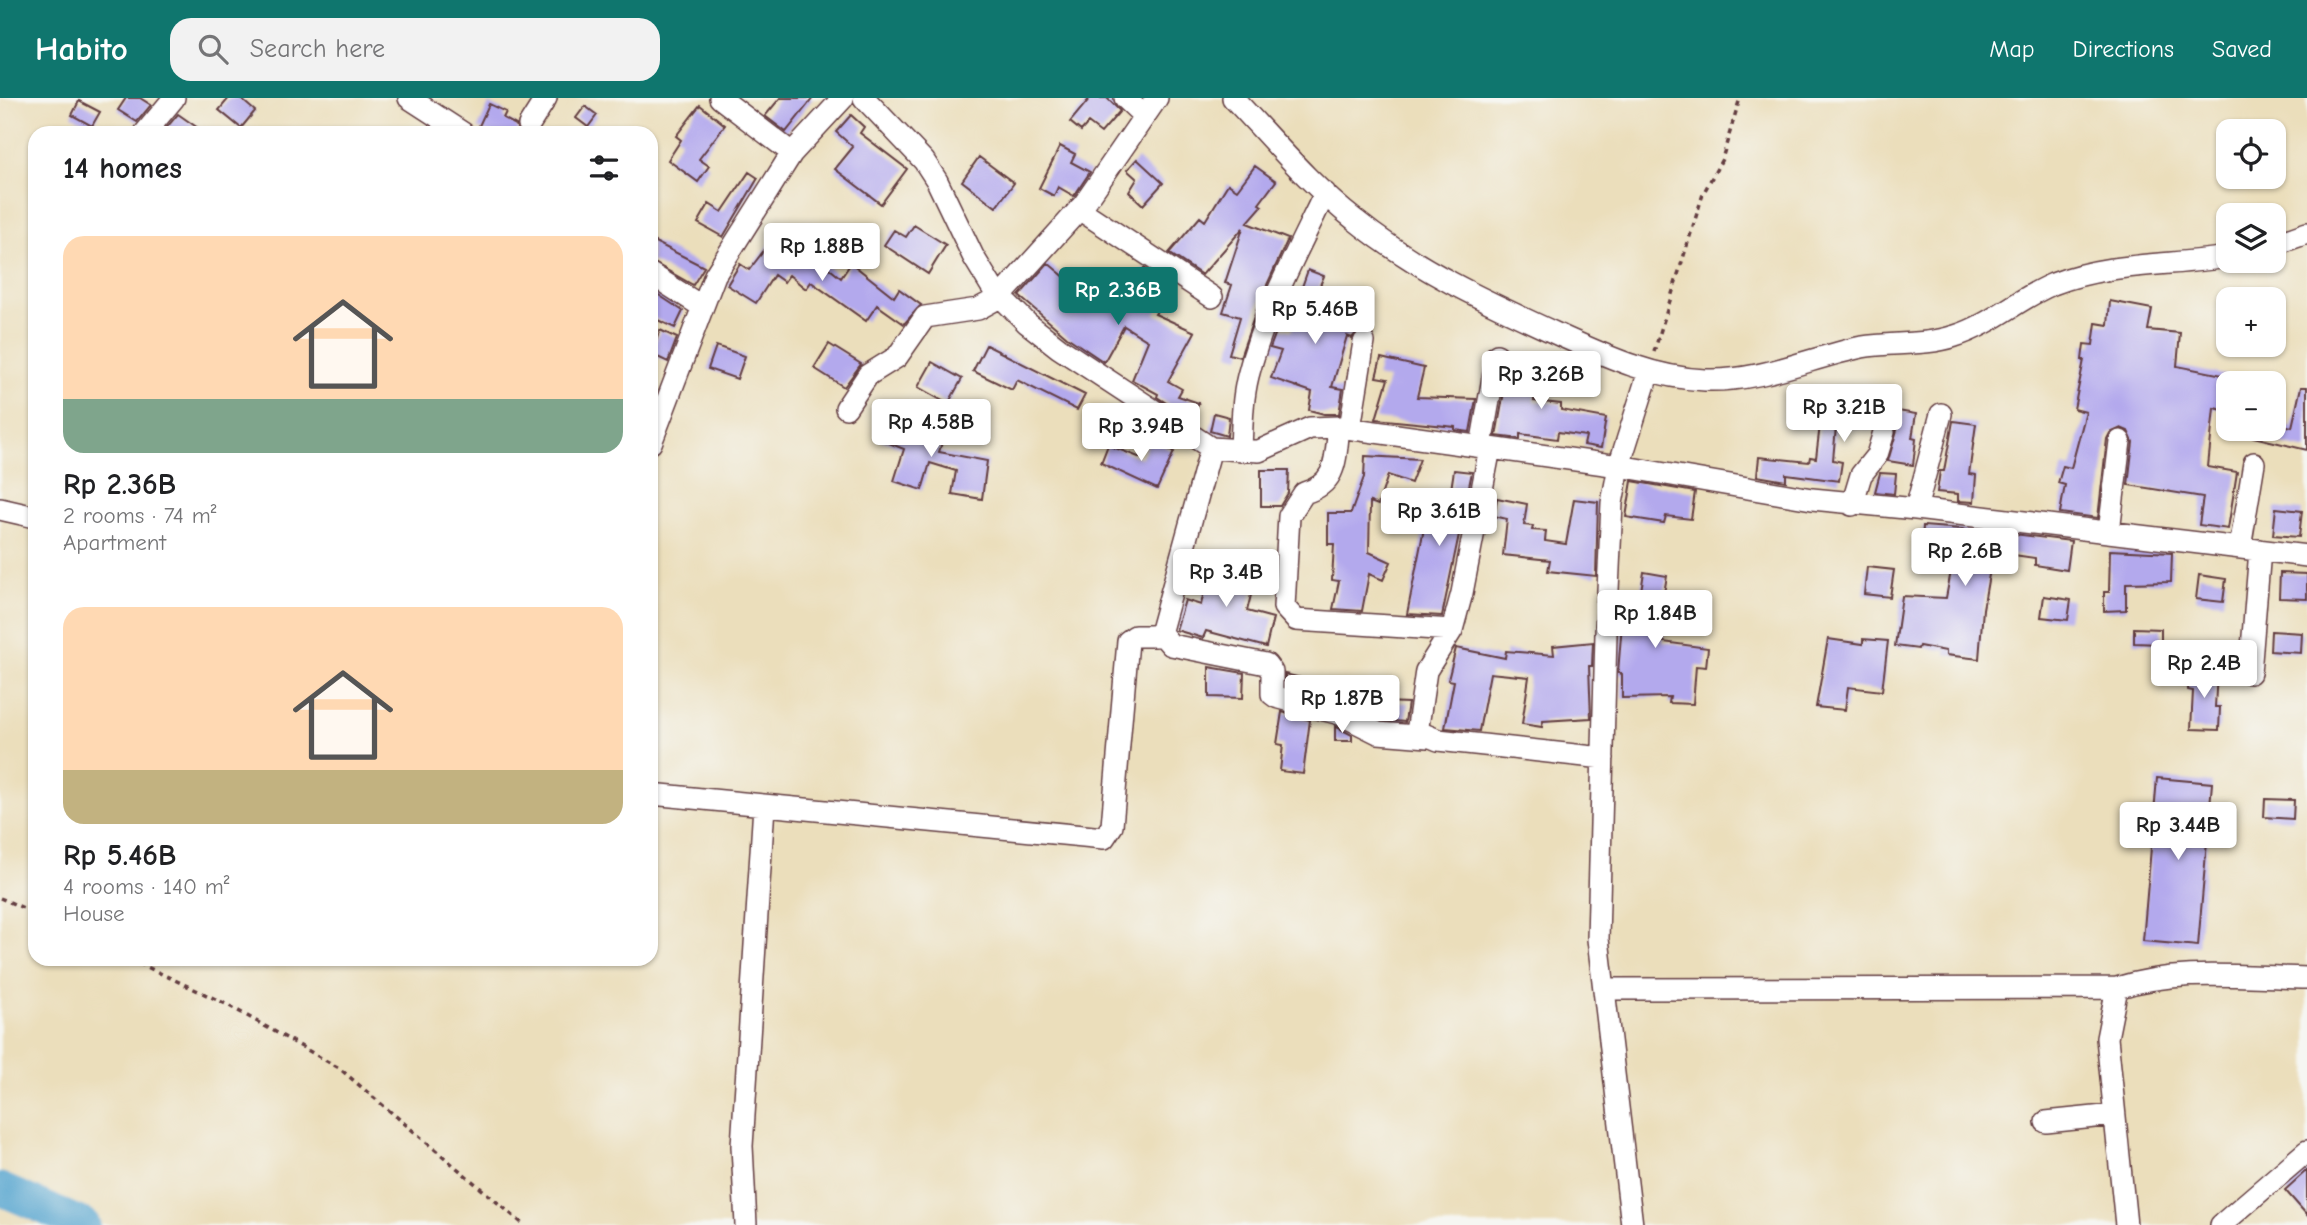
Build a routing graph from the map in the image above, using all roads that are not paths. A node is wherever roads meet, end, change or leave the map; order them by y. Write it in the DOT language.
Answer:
graph roads {
  1 [pos="174,98"];
  2 [pos="409,98"];
  3 [pos="545,98"];
  4 [pos="720,98"];
  5 [pos="843,98"];
  6 [pos="864,98"];
  7 [pos="1125,98"];
  8 [pos="1157,98"];
  9 [pos="1233,98"];
  10 [pos="1143,115"];
  11 [pos="529,125"];
  12 [pos="151,126"];
  13 [pos="452,126"];
  14 [pos="792,153"];
  15 [pos="1325,193"];
  16 [pos="1079,209"];
  17 [pos="2307,233"];
  18 [pos="2286,240"];
  19 [pos="2216,258"];
  20 [pos="658,278"];
  21 [pos="1000,297"];
  22 [pos="1212,297"];
  23 [pos="701,306"];
  24 [pos="1364,342"];
  25 [pos="1497,355"];
  26 [pos="1649,371"];
  27 [pos="846,408"];
  28 [pos="1941,414"];
  29 [pos="658,424"];
  30 [pos="1344,428"];
  31 [pos="1884,432"];
  32 [pos="2120,441"];
  33 [pos="1486,447"];
  34 [pos="1211,448"];
  35 [pos="1241,451"];
  36 [pos="2254,463"];
  37 [pos="1619,466"];
  38 [pos="1852,505"];
  39 [pos="0,509"];
  40 [pos="1916,509"];
  41 [pos="28,515"];
  42 [pos="2109,532"];
  43 [pos="2250,549"];
  44 [pos="2307,556"];
  45 [pos="1452,630"];
  46 [pos="1160,632"];
  47 [pos="2250,673"];
  48 [pos="1428,737"];
  49 [pos="1604,758"];
  50 [pos="658,795"];
  51 [pos="764,806"];
  52 [pos="2307,978"];
  53 [pos="2117,988"];
  54 [pos="1604,989"];
  55 [pos="2114,1115"];
  56 [pos="2046,1122"];
  57 [pos="2307,1151"];
  58 [pos="746,1225"];
  59 [pos="1632,1225"];
  60 [pos="2126,1225"];
  61 [pos="2221,1225"];
  1 -- 12 [label="street"];
  2 -- 13 [label="street"];
  3 -- 11 [label="street"];
  4 -- 14 [label="street"];
  5 -- 14 [label="street"];
  6 -- 21 [label="street"];
  7 -- 10 [label="street"];
  8 -- 10 [label="street"];
  9 -- 15 [label="street"];
  10 -- 16 [label="street"];
  14 -- 23 [label="street"];
  15 -- 26 [label="street"];
  15 -- 35 [label="street"];
  16 -- 21 [label="street"];
  16 -- 22 [label="street"];
  17 -- 18 [label="street"];
  19 -- 26 [label="street"];
  20 -- 23 [label="street"];
  21 -- 27 [label="street"];
  21 -- 34 [label="street"];
  23 -- 29 [label="street"];
  24 -- 30 [label="street"];
  25 -- 33 [label="street"];
  26 -- 37 [label="street"];
  28 -- 40 [label="street"];
  30 -- 33 [label="street"];
  30 -- 35 [label="street"];
  30 -- 45 [label="street"];
  31 -- 38 [label="street"];
  32 -- 42 [label="street"];
  33 -- 37 [label="street"];
  33 -- 45 [label="street"];
  34 -- 35 [label="street"];
  34 -- 46 [label="street"];
  36 -- 43 [label="street"];
  37 -- 38 [label="street"];
  37 -- 49 [label="street"];
  38 -- 40 [label="street"];
  39 -- 41 [label="street"];
  40 -- 42 [label="street"];
  42 -- 43 [label="street"];
  43 -- 44 [label="street"];
  43 -- 47 [label="street"];
  45 -- 48 [label="street"];
  46 -- 48 [label="street"];
  46 -- 51 [label="street"];
  48 -- 49 [label="street"];
  49 -- 54 [label="street"];
  50 -- 51 [label="street"];
  51 -- 58 [label="street"];
  52 -- 53 [label="street"];
  53 -- 54 [label="street"];
  53 -- 55 [label="street"];
  54 -- 59 [label="street"];
  55 -- 56 [label="street"];
  55 -- 60 [label="street"];
  57 -- 61 [label="street"];
}
